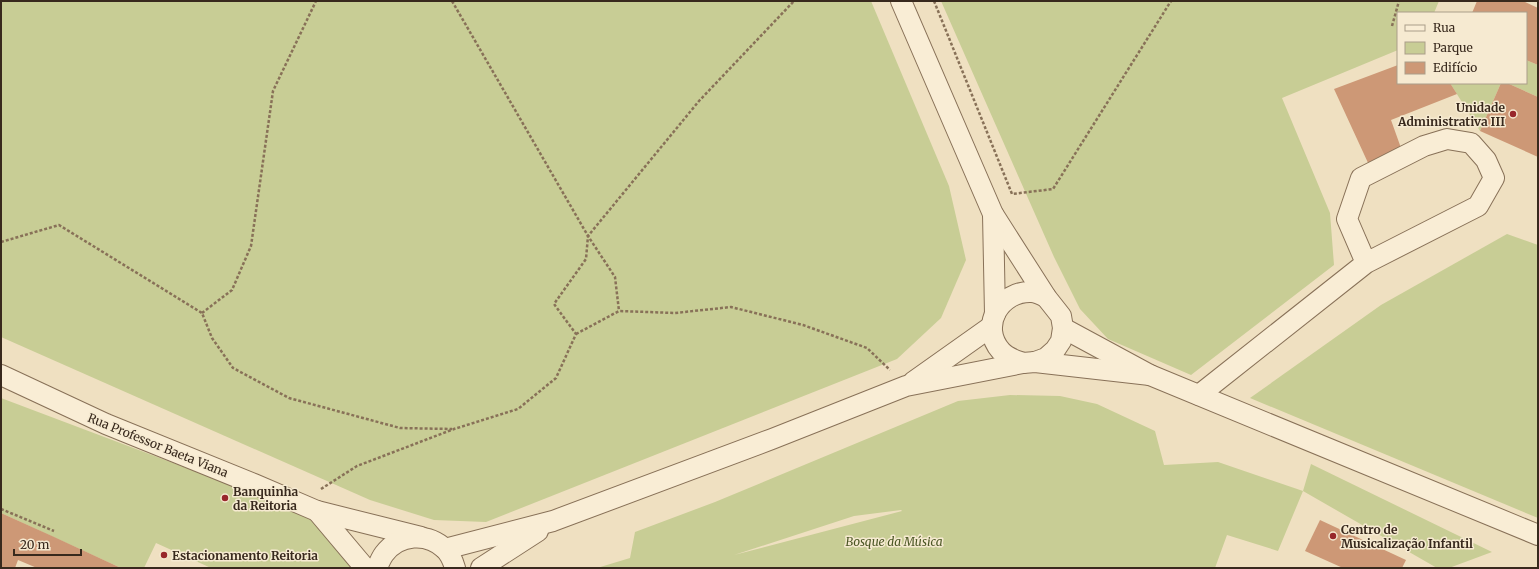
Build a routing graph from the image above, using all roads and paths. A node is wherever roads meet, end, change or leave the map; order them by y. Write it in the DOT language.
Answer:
graph roads {
  1 [pos="316,1"];
  2 [pos="452,1"];
  3 [pos="794,1"];
  4 [pos="901,1"];
  5 [pos="934,1"];
  6 [pos="1171,1"];
  7 [pos="1399,1"];
  8 [pos="1392,26"];
  9 [pos="993,214"];
  10 [pos="588,236"];
  11 [pos="1,242"];
  12 [pos="1366,263"];
  13 [pos="1046,297"];
  14 [pos="619,311"];
  15 [pos="202,313"];
  16 [pos="993,320"];
  17 [pos="1063,328"];
  18 [pos="576,334"];
  19 [pos="1029,363"];
  20 [pos="1,375"];
  21 [pos="1150,375"];
  22 [pos="906,386"];
  23 [pos="1199,395"];
  24 [pos="454,429"];
  25 [pos="298,504"];
  26 [pos="1,510"];
  27 [pos="317,511"];
  28 [pos="553,521"];
  29 [pos="54,531"];
  30 [pos="1538,535"];
  31 [pos="421,537"];
  32 [pos="446,549"];
  33 [pos="364,568"];
  34 [pos="377,568"];
  35 [pos="455,568"];
  36 [pos="481,568"];
  1 -- 15 [label="path"];
  2 -- 10 [label="path"];
  3 -- 10 [label="path"];
  4 -- 9 [label="street"];
  5 -- 6 [label="path"];
  7 -- 8 [label="path"];
  9 -- 13 [label="street"];
  9 -- 16 [label="street"];
  10 -- 14 [label="path"];
  10 -- 18 [label="path"];
  11 -- 15 [label="path"];
  12 -- 12 [label="street"];
  12 -- 23 [label="street"];
  13 -- 16 [label="street"];
  13 -- 17 [label="street"];
  14 -- 18 [label="path"];
  14 -- 22 [label="path"];
  15 -- 24 [label="path"];
  16 -- 19 [label="street"];
  16 -- 22 [label="street"];
  17 -- 19 [label="street"];
  17 -- 21 [label="street"];
  18 -- 24 [label="path"];
  19 -- 21 [label="street"];
  19 -- 22 [label="street"];
  20 -- 25 [label="street, Rua Professor Baeta Viana"];
  21 -- 23 [label="street"];
  22 -- 28 [label="street"];
  23 -- 30 [label="street"];
  24 -- 25 [label="path"];
  25 -- 27 [label="street, Rua Professor Baeta Viana"];
  26 -- 29 [label="path"];
  27 -- 31 [label="street, Rua Professor Baeta Viana"];
  27 -- 33 [label="street"];
  28 -- 32 [label="street"];
  28 -- 36 [label="street"];
  31 -- 32 [label="street, Rua Professor Baeta Viana"];
  31 -- 34 [label="street"];
  32 -- 35 [label="street"];
}
